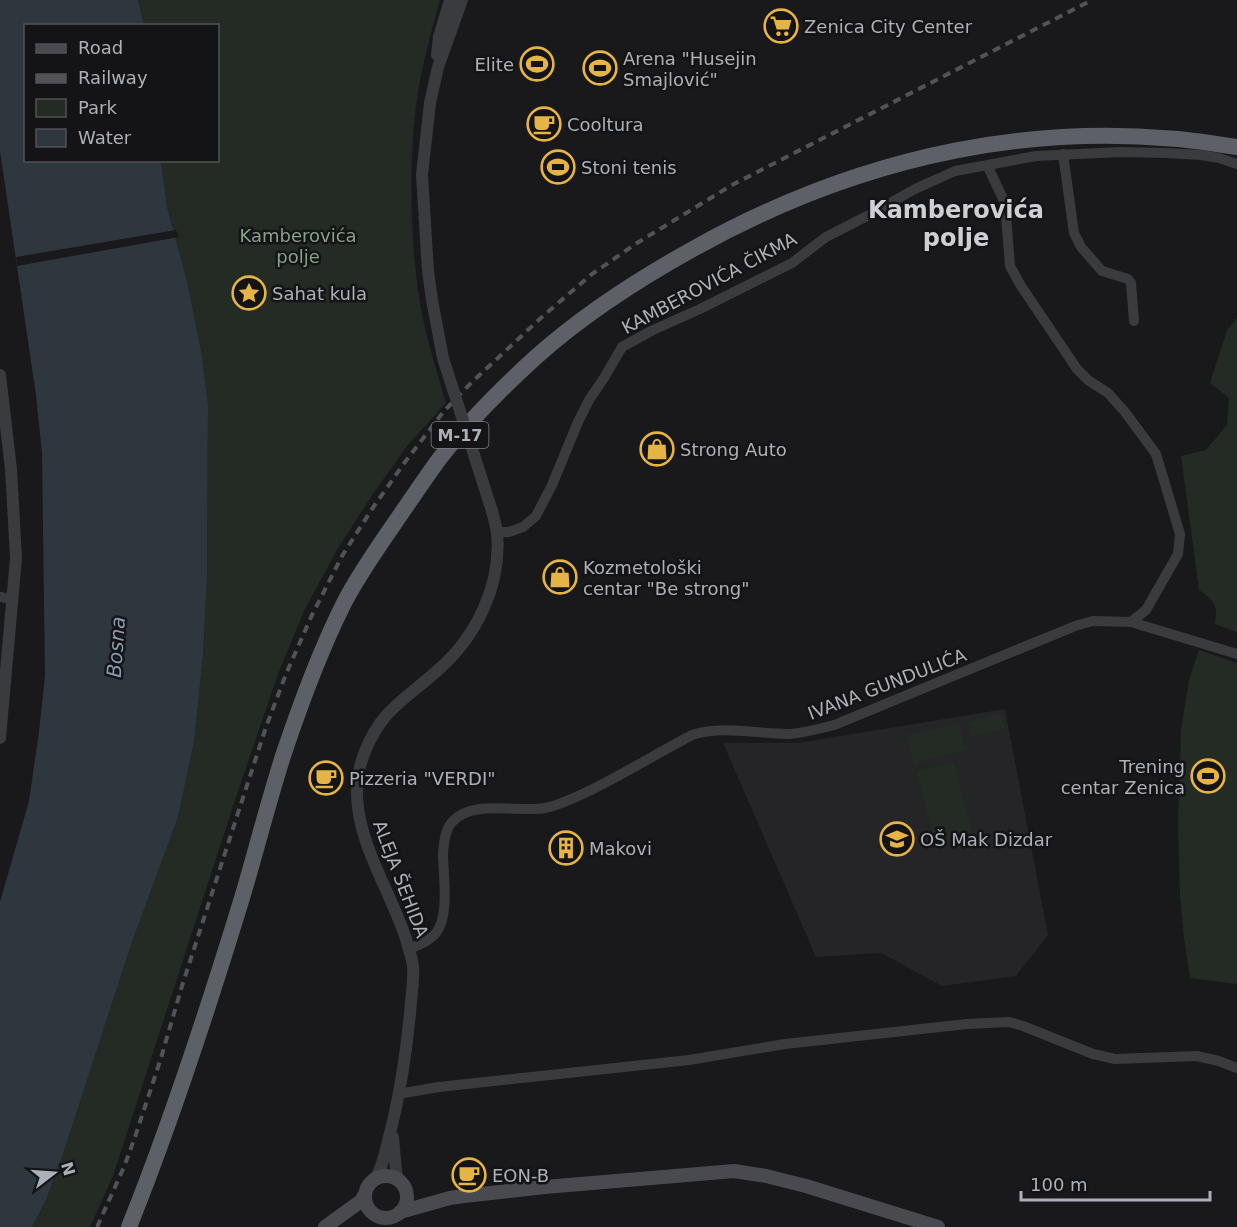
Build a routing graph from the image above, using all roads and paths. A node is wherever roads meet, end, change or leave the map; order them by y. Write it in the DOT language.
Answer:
graph roads {
  1 [pos="450,0"];
  2 [pos="462,0"];
  3 [pos="430,103"];
  4 [pos="1237,147"];
  5 [pos="1063,154"];
  6 [pos="1237,164"];
  7 [pos="987,165"];
  8 [pos="1134,321"];
  9 [pos="0,375"];
  10 [pos="497,532"];
  11 [pos="6,598"];
  12 [pos="1131,622"];
  13 [pos="1237,654"];
  14 [pos="0,738"];
  15 [pos="409,949"];
  16 [pos="1237,1068"];
  17 [pos="398,1094"];
  18 [pos="392,1127"];
  19 [pos="375,1179"];
  20 [pos="401,1183"];
  21 [pos="365,1194"];
  22 [pos="450,1198"];
  23 [pos="400,1212"];
  24 [pos="375,1215"];
  25 [pos="328,1226"];
  26 [pos="129,1227"];
  27 [pos="938,1227"];
  1 -- 3 [label="street"];
  2 -- 3 [label="street"];
  3 -- 10 [label="street, ALEJA ŠEHIDA, bridge"];
  4 -- 26 [label="highway, M-17"];
  5 -- 6 [label="street, KAMBEROVIĆA ČIKMA"];
  5 -- 7 [label="street, KAMBEROVIĆA ČIKMA"];
  5 -- 8 [label="street"];
  7 -- 10 [label="street, KAMBEROVIĆA ČIKMA"];
  7 -- 12 [label="street"];
  9 -- 11 [label="street"];
  10 -- 15 [label="street, ALEJA ŠEHIDA"];
  11 -- 14 [label="street"];
  12 -- 13 [label="street, IVANA GUNDULIĆA"];
  12 -- 15 [label="street, IVANA GUNDULIĆA"];
  15 -- 17 [label="street, ALEJA ŠEHIDA"];
  16 -- 17 [label="street"];
  17 -- 18 [label="street, ALEJA ŠEHIDA"];
  18 -- 19 [label="street, ALEJA ŠEHIDA"];
  18 -- 20 [label="street, ALEJA ŠEHIDA"];
  19 -- 20 [label="main road"];
  19 -- 21 [label="main road"];
  20 -- 22 [label="main road"];
  20 -- 23 [label="main road"];
  21 -- 24 [label="main road"];
  21 -- 25 [label="main road"];
  22 -- 23 [label="main road"];
  22 -- 27 [label="main road"];
  23 -- 24 [label="main road"];
  24 -- 25 [label="main road"];
}
